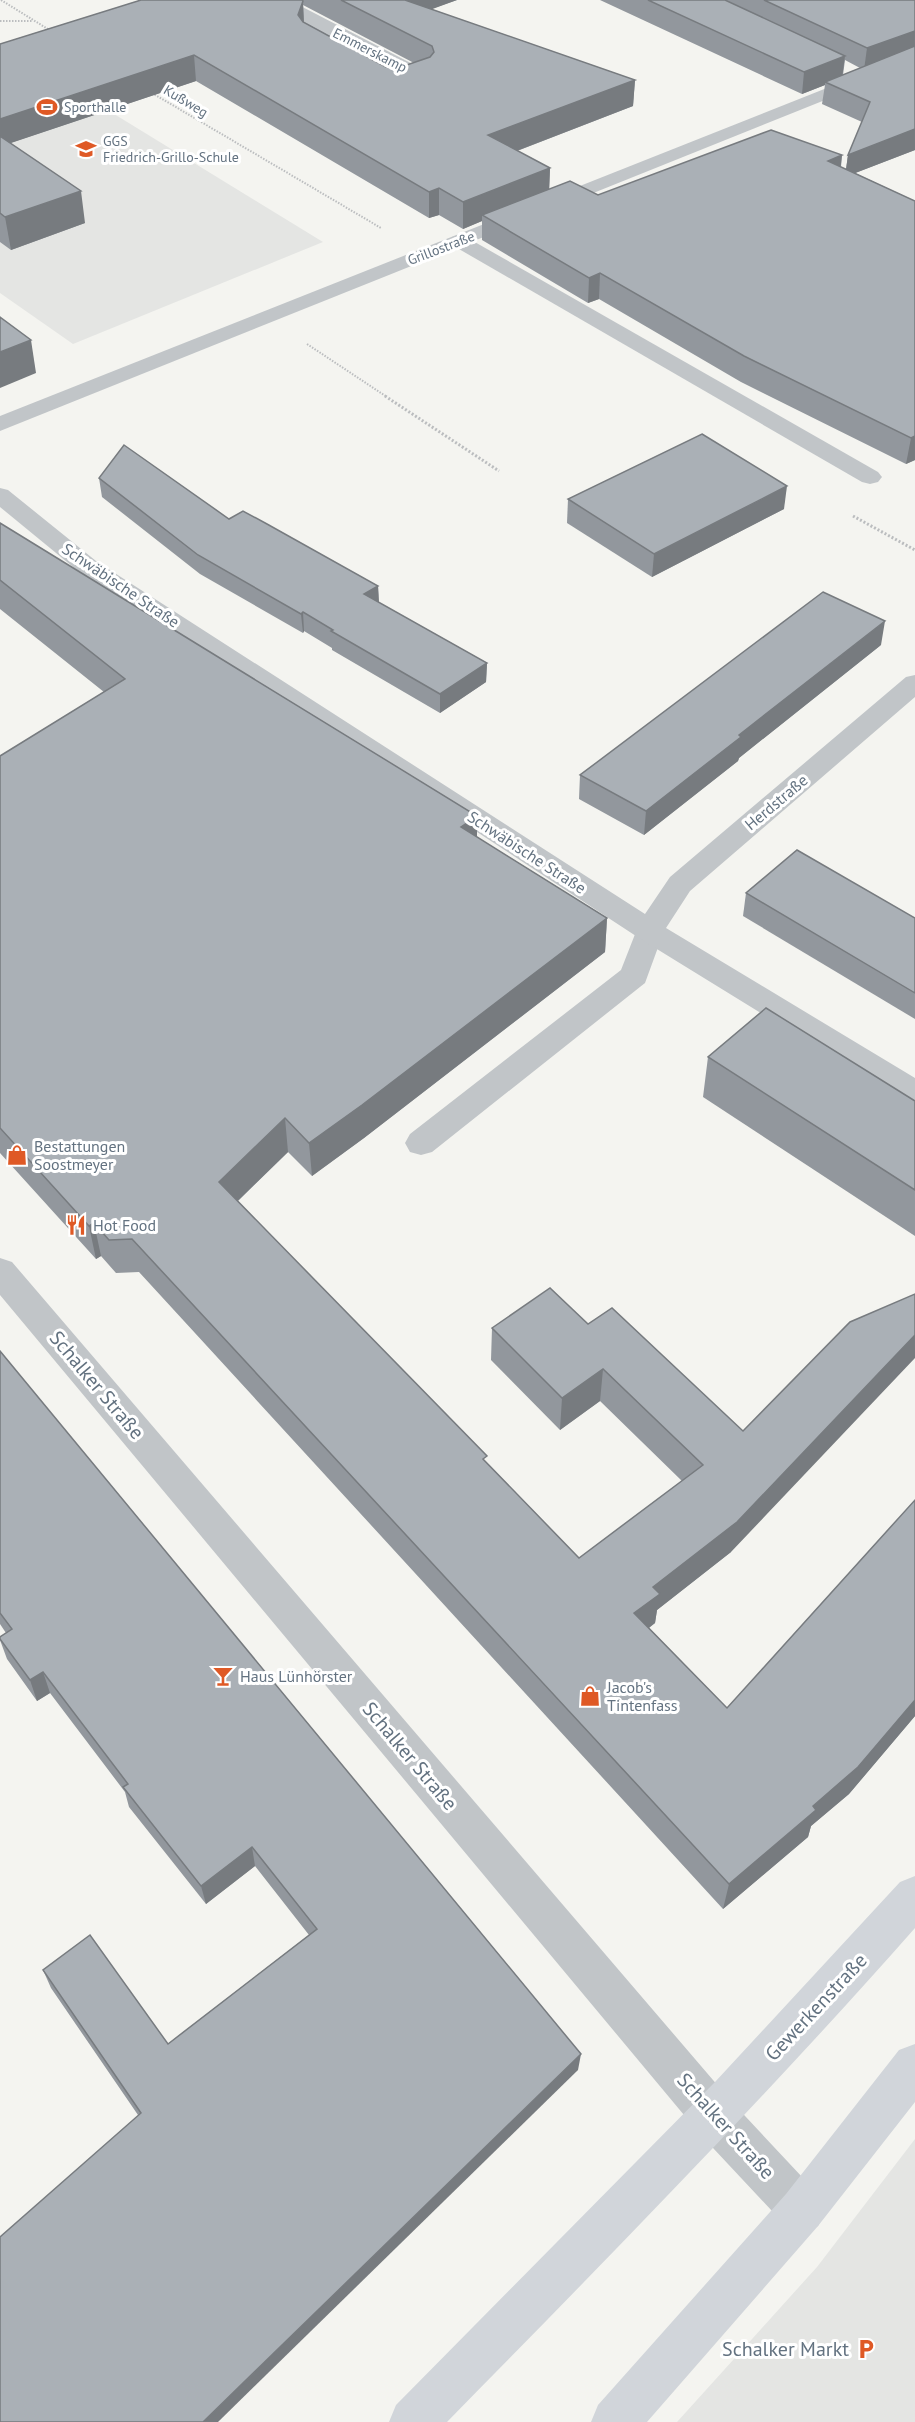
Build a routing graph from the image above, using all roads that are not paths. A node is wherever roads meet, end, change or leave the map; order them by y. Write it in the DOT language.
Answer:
graph roads {
  1 [pos="276,0"];
  2 [pos="316,23"];
  3 [pos="915,58"];
  4 [pos="353,64"];
  5 [pos="843,69"];
  6 [pos="864,79"];
  7 [pos="384,81"];
  8 [pos="459,241"];
  9 [pos="0,424"];
  10 [pos="870,477"];
  11 [pos="0,495"];
  12 [pos="915,683"];
  13 [pos="649,931"];
  14 [pos="915,1093"];
  15 [pos="421,1143"];
  16 [pos="0,1270"];
  17 [pos="915,1897"];
  18 [pos="915,2066"];
  19 [pos="715,2117"];
  20 [pos="802,2210"];
  21 [pos="413,2422"];
  22 [pos="615,2422"];
  1 -- 2 [label="street, Emmerskamp"];
  2 -- 4 [label="street, Emmerskamp"];
  2 -- 7 [label="street, Emmerskamp"];
  3 -- 6 [label="street, Grillostraße"];
  5 -- 6 [label="street"];
  6 -- 8 [label="street, Grillostraße"];
  8 -- 9 [label="street, Grillostraße"];
  8 -- 10 [label="street"];
  11 -- 13 [label="street, Schwäbische Straße"];
  12 -- 13 [label="street, Herdstraße"];
  13 -- 14 [label="street, Schwäbische Straße"];
  13 -- 15 [label="street, Herdstraße"];
  16 -- 19 [label="street, Schalker Straße"];
  17 -- 19 [label="street, Gewerkenstraße"];
  18 -- 20 [label="street"];
  19 -- 20 [label="street, Schalker Straße"];
  19 -- 21 [label="street"];
  20 -- 22 [label="street"];
}
